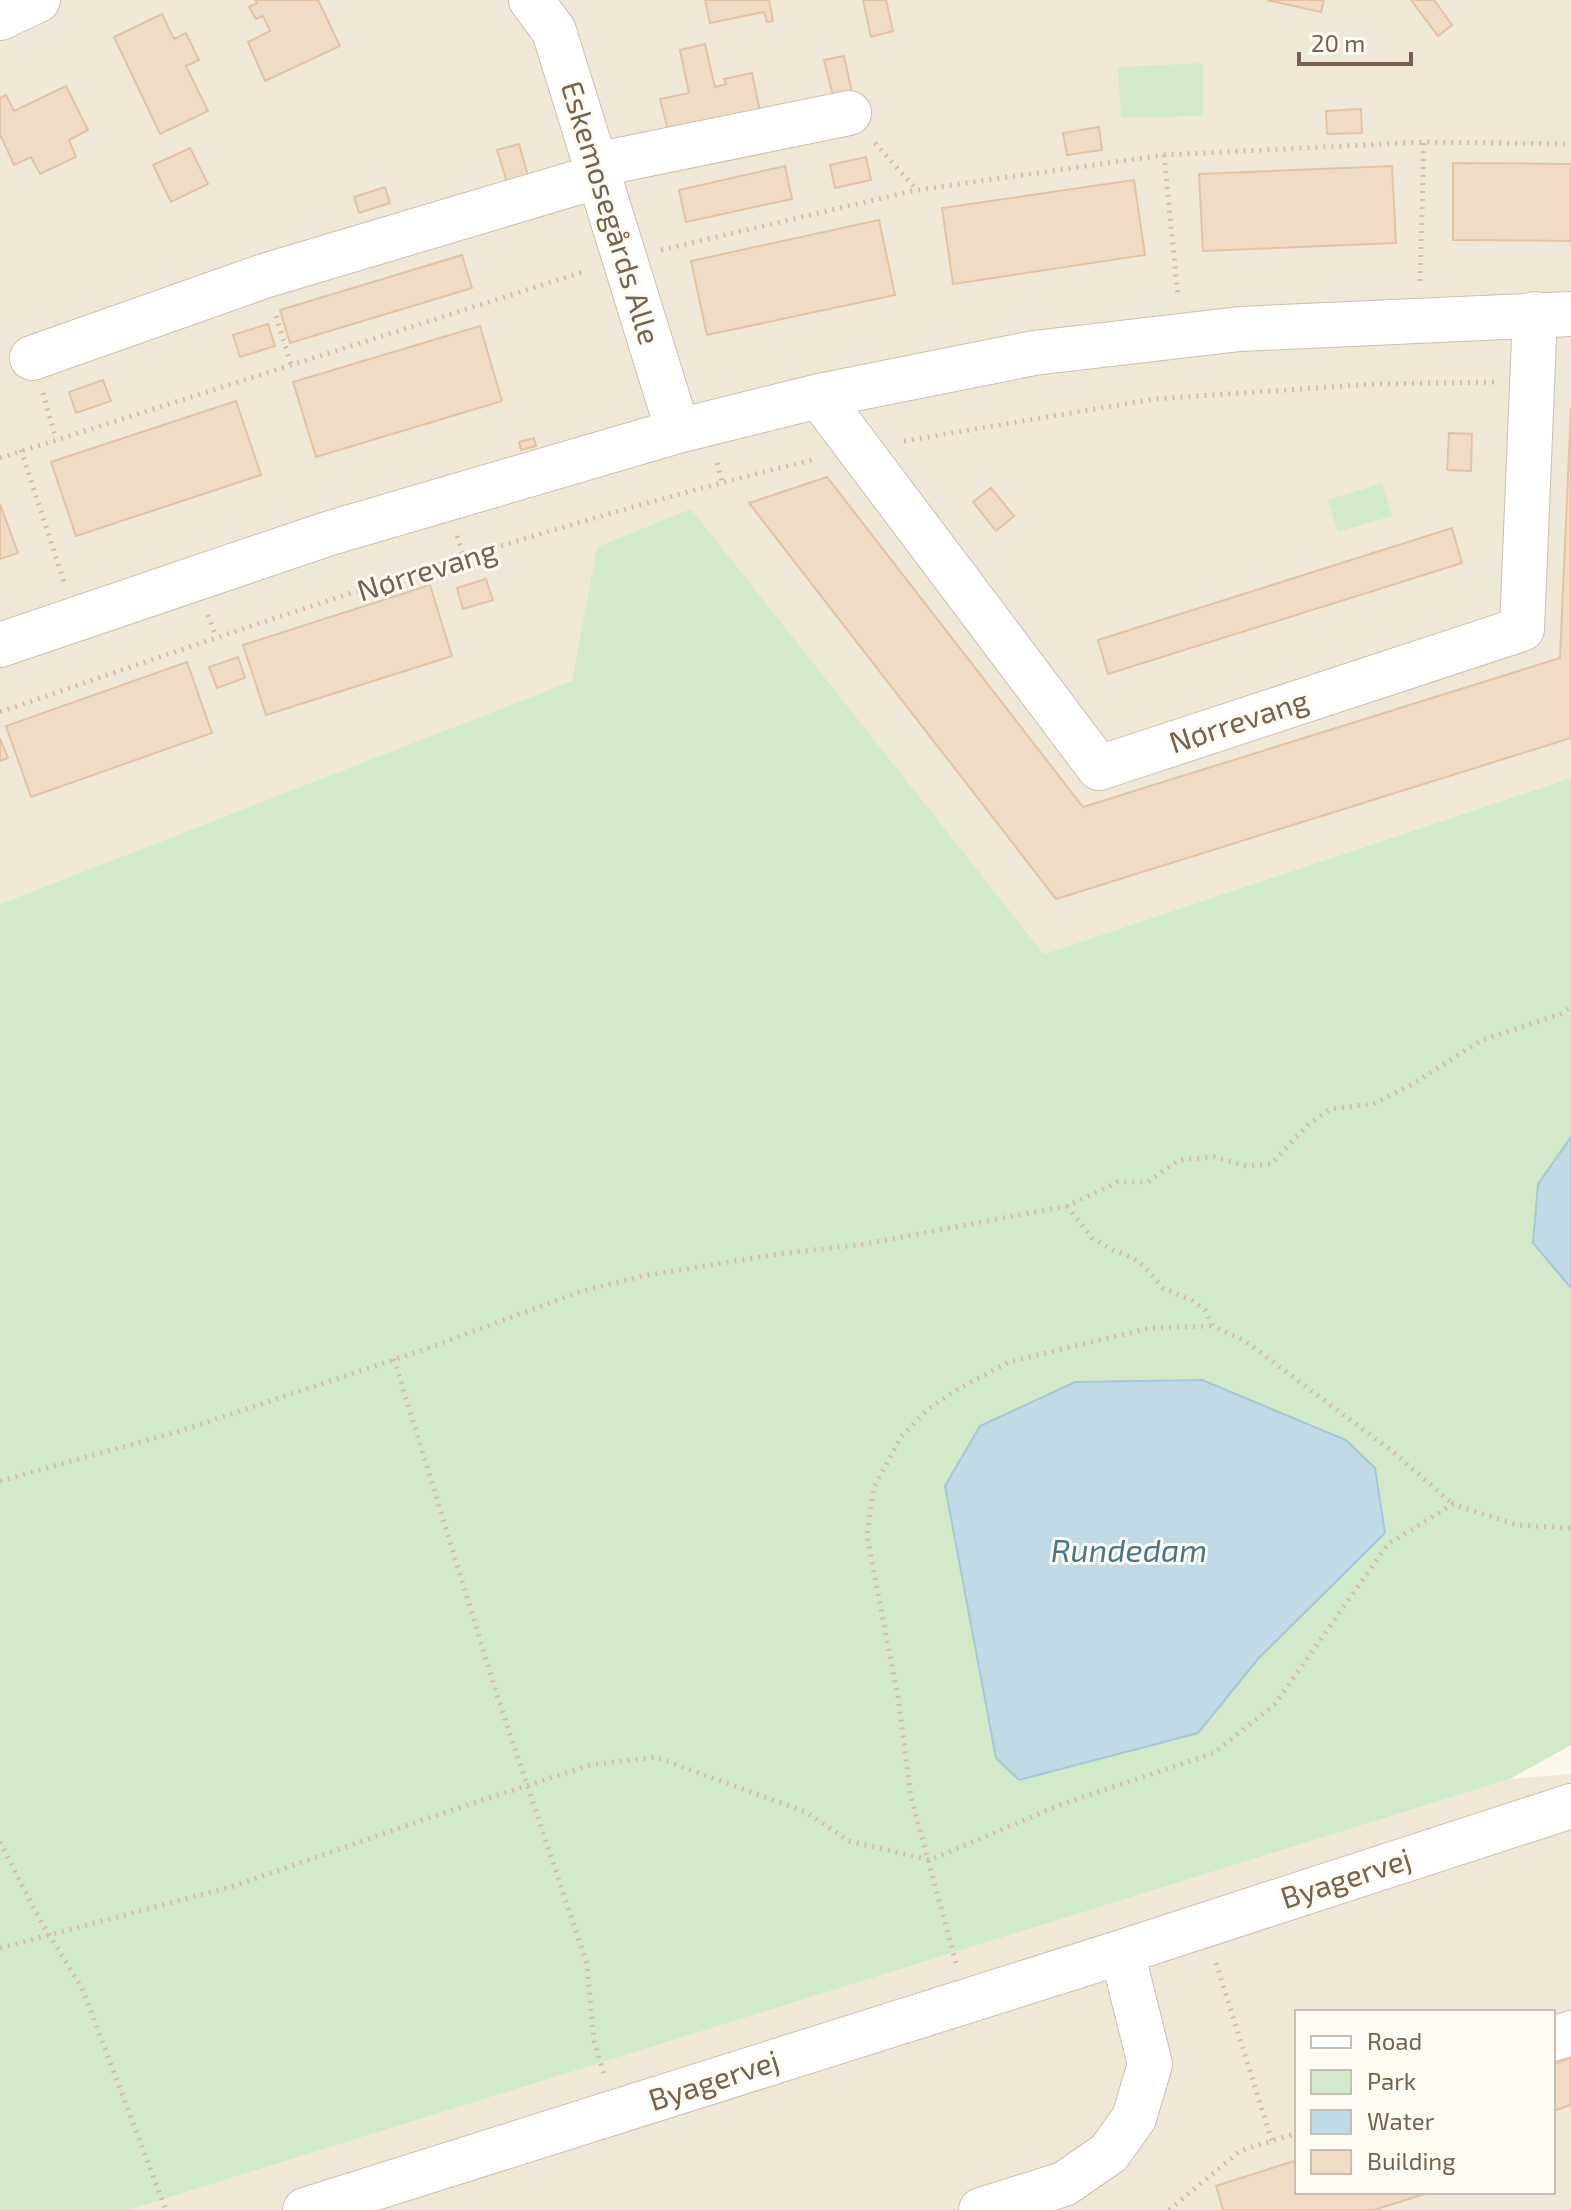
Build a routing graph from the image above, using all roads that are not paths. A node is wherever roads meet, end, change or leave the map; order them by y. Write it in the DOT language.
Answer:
graph roads {
  1 [pos="38,0"];
  2 [pos="531,0"];
  3 [pos="0,18"];
  4 [pos="849,113"];
  5 [pos="597,170"];
  6 [pos="1553,314"];
  7 [pos="32,358"];
  8 [pos="819,396"];
  9 [pos="678,431"];
  10 [pos="0,645"];
  11 [pos="1571,1806"];
  12 [pos="1122,1952"];
  13 [pos="305,2210"];
  14 [pos="981,2210"];
  1 -- 3 [label="street"];
  2 -- 5 [label="street, Eskemosegårds Alle"];
  4 -- 5 [label="street"];
  5 -- 7 [label="street"];
  5 -- 9 [label="street, Eskemosegårds Alle"];
  6 -- 8 [label="street, Nørrevang"];
  6 -- 8 [label="street, Nørrevang"];
  8 -- 9 [label="street, Nørrevang"];
  9 -- 10 [label="street, Nørrevang"];
  11 -- 12 [label="street, Byagervej"];
  12 -- 13 [label="street, Byagervej"];
  12 -- 14 [label="street"];
}
